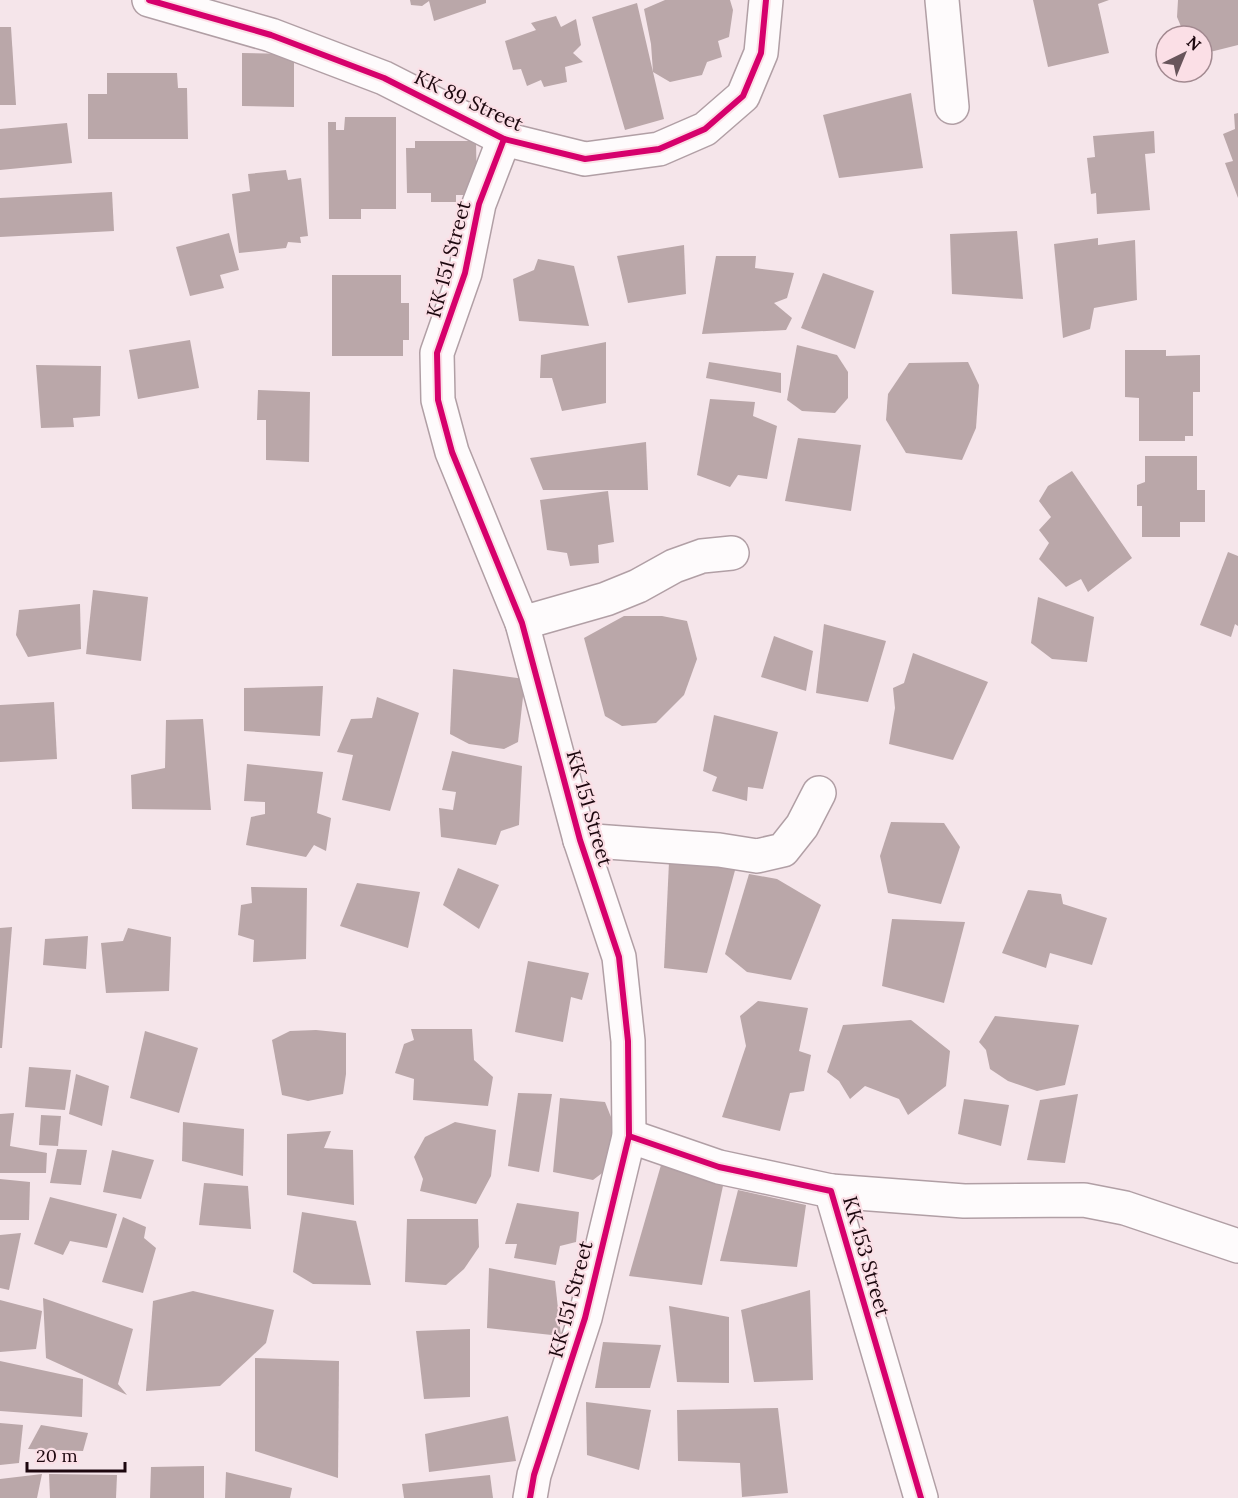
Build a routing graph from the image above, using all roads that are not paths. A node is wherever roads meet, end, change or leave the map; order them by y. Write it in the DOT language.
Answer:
graph roads {
  1 [pos="149,0"];
  2 [pos="766,0"];
  3 [pos="942,0"];
  4 [pos="952,107"];
  5 [pos="504,139"];
  6 [pos="732,553"];
  7 [pos="522,623"];
  8 [pos="819,792"];
  9 [pos="580,840"];
  10 [pos="629,1137"];
  11 [pos="831,1191"];
  12 [pos="1238,1246"];
  13 [pos="530,1498"];
  14 [pos="921,1498"];
  1 -- 5 [label="street, KK 89 Street"];
  2 -- 5 [label="street, KK 89 Street"];
  3 -- 4 [label="street"];
  5 -- 7 [label="street, KK 151 Street"];
  6 -- 7 [label="street"];
  7 -- 9 [label="street, KK 151 Street"];
  8 -- 9 [label="street, KK 151 Street"];
  9 -- 10 [label="street, KK 151 Street"];
  10 -- 11 [label="street, KK 153 Street"];
  10 -- 13 [label="street, KK 151 Street"];
  11 -- 12 [label="street, KK 153 Street"];
  11 -- 14 [label="street, KK 153 Street"];
}
